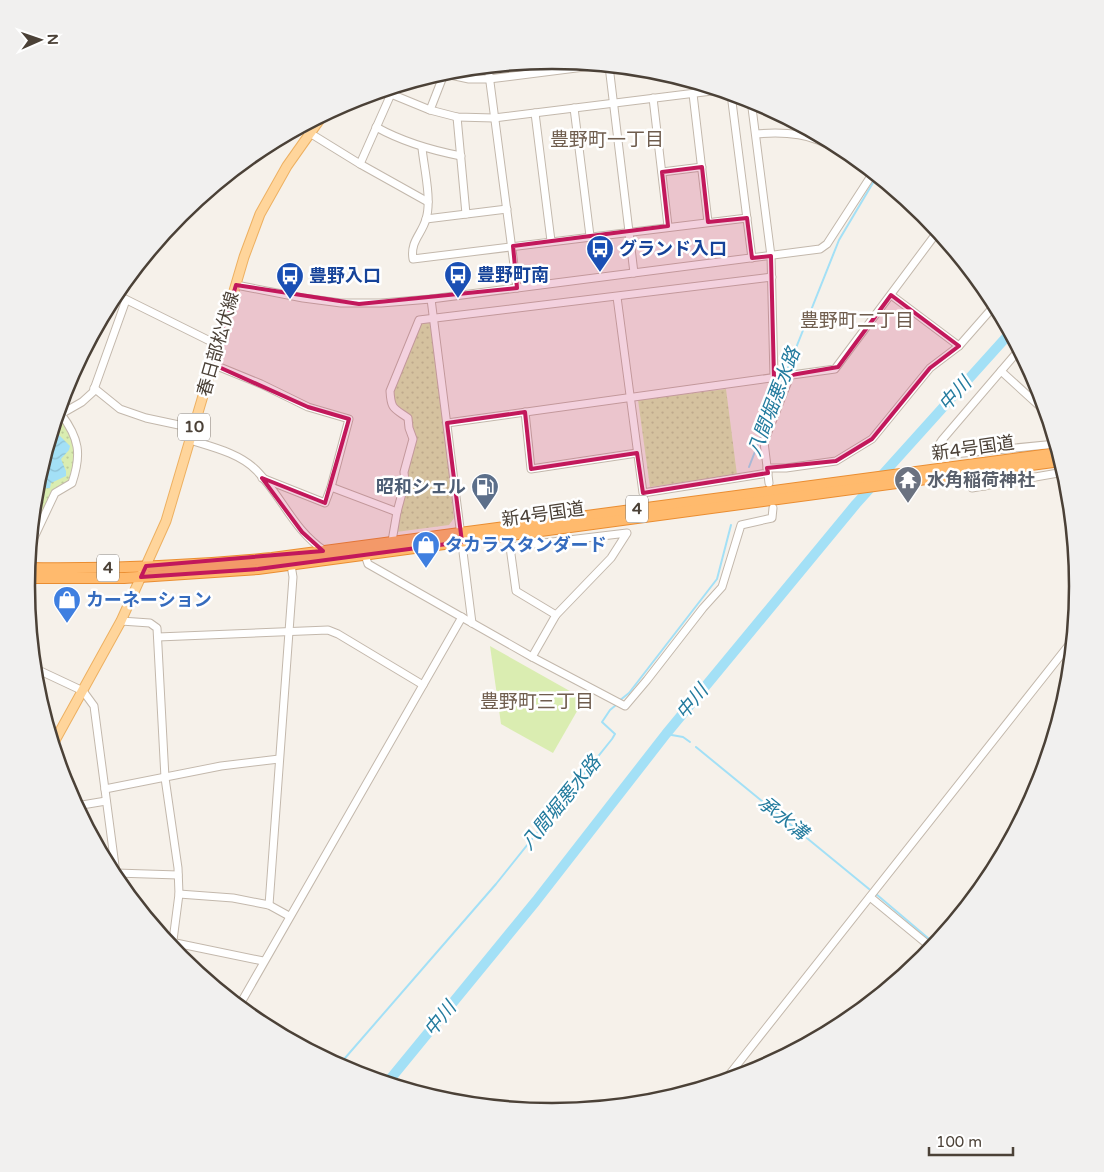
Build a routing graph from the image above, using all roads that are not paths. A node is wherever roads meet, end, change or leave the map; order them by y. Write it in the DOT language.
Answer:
graph roads {
  1 [pos="565,69"];
  2 [pos="609,72"];
  3 [pos="489,73"];
  4 [pos="459,78"];
  5 [pos="490,79"];
  6 [pos="439,82"];
  7 [pos="705,92"];
  8 [pos="393,94"];
  9 [pos="693,94"];
  10 [pos="387,96"];
  11 [pos="653,98"];
  12 [pos="732,101"];
  13 [pos="613,103"];
  14 [pos="574,108"];
  15 [pos="752,109"];
  16 [pos="430,110"];
  17 [pos="535,113"];
  18 [pos="457,117"];
  19 [pos="494,118"];
  20 [pos="315,126"];
  21 [pos="376,127"];
  22 [pos="305,132"];
  23 [pos="756,134"];
  24 [pos="309,135"];
  25 [pos="811,138"];
  26 [pos="422,148"];
  27 [pos="461,156"];
  28 [pos="360,164"];
  29 [pos="702,167"];
  30 [pos="662,172"];
  31 [pos="869,178"];
  32 [pos="428,202"];
  33 [pos="507,209"];
  34 [pos="466,214"];
  35 [pos="746,218"];
  36 [pos="426,219"];
  37 [pos="708,222"];
  38 [pos="668,226"];
  39 [pos="630,232"];
  40 [pos="590,236"];
  41 [pos="934,237"];
  42 [pos="551,241"];
  43 [pos="512,246"];
  44 [pos="771,256"];
  45 [pos="752,258"];
  46 [pos="634,273"];
  47 [pos="772,278"];
  48 [pos="236,285"];
  49 [pos="517,288"];
  50 [pos="891,295"];
  51 [pos="617,297"];
  52 [pos="123,298"];
  53 [pos="431,299"];
  54 [pos="126,300"];
  55 [pos="990,312"];
  56 [pos="434,318"];
  57 [pos="218,345"];
  58 [pos="959,346"];
  59 [pos="1015,355"];
  60 [pos="212,364"];
  61 [pos="1001,371"];
  62 [pos="783,377"];
  63 [pos="94,388"];
  64 [pos="630,398"];
  65 [pos="1035,402"];
  66 [pos="65,412"];
  67 [pos="525,412"];
  68 [pos="63,417"];
  69 [pos="446,423"];
  70 [pos="193,428"];
  71 [pos="190,440"];
  72 [pos="1049,445"];
  73 [pos="637,453"];
  74 [pos="1051,454"];
  75 [pos="1053,462"];
  76 [pos="767,470"];
  77 [pos="1056,473"];
  78 [pos="984,477"];
  79 [pos="262,478"];
  80 [pos="769,483"];
  81 [pos="985,486"];
  82 [pos="331,487"];
  83 [pos="972,488"];
  84 [pos="773,508"];
  85 [pos="397,512"];
  86 [pos="38,529"];
  87 [pos="461,537"];
  88 [pos="392,541"];
  89 [pos="326,551"];
  90 [pos="364,555"];
  91 [pos="291,565"];
  92 [pos="146,566"];
  93 [pos="36,568"];
  94 [pos="141,577"];
  95 [pos="35,578"];
  96 [pos="556,615"];
  97 [pos="462,617"];
  98 [pos="120,621"];
  99 [pos="472,623"];
  100 [pos="288,631"];
  101 [pos="158,637"];
  102 [pos="1065,649"];
  103 [pos="532,657"];
  104 [pos="42,672"];
  105 [pos="423,685"];
  106 [pos="83,691"];
  107 [pos="58,736"];
  108 [pos="280,759"];
  109 [pos="165,778"];
  110 [pos="105,789"];
  111 [pos="106,800"];
  112 [pos="83,805"];
  113 [pos="115,861"];
  114 [pos="178,875"];
  115 [pos="125,877"];
  116 [pos="179,894"];
  117 [pos="870,897"];
  118 [pos="269,905"];
  119 [pos="289,916"];
  120 [pos="172,937"];
  121 [pos="926,943"];
  122 [pos="180,946"];
  123 [pos="264,961"];
  124 [pos="242,1000"];
  125 [pos="732,1071"];
  1 -- 5 [label="street"];
  2 -- 13 [label="street"];
  3 -- 5 [label="street"];
  4 -- 5 [label="street"];
  5 -- 19 [label="street"];
  6 -- 16 [label="street"];
  7 -- 9 [label="street"];
  8 -- 16 [label="street"];
  9 -- 11 [label="street"];
  9 -- 29 [label="street"];
  10 -- 21 [label="street"];
  11 -- 13 [label="street"];
  11 -- 30 [label="street"];
  12 -- 35 [label="street"];
  13 -- 14 [label="street"];
  13 -- 39 [label="street"];
  14 -- 17 [label="street"];
  14 -- 40 [label="street"];
  15 -- 23 [label="street"];
  16 -- 18 [label="street"];
  17 -- 19 [label="street"];
  17 -- 42 [label="street"];
  18 -- 19 [label="street"];
  18 -- 27 [label="street"];
  19 -- 33 [label="street"];
  20 -- 24 [label="main road, 春日部松伏線 / 10"];
  21 -- 26 [label="street"];
  21 -- 28 [label="street"];
  22 -- 24 [label="street"];
  23 -- 25 [label="street"];
  23 -- 44 [label="street"];
  24 -- 28 [label="street"];
  24 -- 48 [label="main road, 春日部松伏線 / 10"];
  26 -- 27 [label="street"];
  26 -- 32 [label="street"];
  27 -- 34 [label="street"];
  28 -- 32 [label="street"];
  29 -- 30 [label="street"];
  29 -- 37 [label="street"];
  30 -- 38 [label="street"];
  31 -- 44 [label="street"];
  32 -- 36 [label="street"];
  33 -- 34 [label="street"];
  33 -- 43 [label="street"];
  34 -- 36 [label="street"];
  35 -- 37 [label="street"];
  35 -- 45 [label="street"];
  36 -- 43 [label="street"];
  37 -- 38 [label="street"];
  38 -- 39 [label="street"];
  39 -- 40 [label="street"];
  39 -- 46 [label="street"];
  40 -- 42 [label="street"];
  41 -- 50 [label="street"];
  42 -- 43 [label="street"];
  43 -- 49 [label="street"];
  44 -- 45 [label="street"];
  44 -- 47 [label="street"];
  45 -- 46 [label="street"];
  46 -- 49 [label="street"];
  47 -- 51 [label="street"];
  47 -- 62 [label="street"];
  48 -- 53 [label="street"];
  48 -- 57 [label="main road, 春日部松伏線 / 10"];
  49 -- 53 [label="street"];
  50 -- 58 [label="street"];
  50 -- 62 [label="street"];
  51 -- 56 [label="street"];
  51 -- 64 [label="street"];
  52 -- 54 [label="street"];
  53 -- 56 [label="street"];
  54 -- 57 [label="street"];
  54 -- 63 [label="street"];
  55 -- 58 [label="street"];
  56 -- 69 [label="street"];
  56 -- 85 [label="street"];
  57 -- 60 [label="main road, 春日部松伏線 / 10"];
  58 -- 76 [label="street"];
  59 -- 61 [label="street"];
  60 -- 70 [label="main road, 春日部松伏線 / 10"];
  60 -- 82 [label="street"];
  61 -- 65 [label="street"];
  61 -- 72 [label="street"];
  62 -- 64 [label="street"];
  62 -- 76 [label="street"];
  63 -- 66 [label="street"];
  63 -- 70 [label="street"];
  64 -- 67 [label="street"];
  64 -- 73 [label="street"];
  67 -- 69 [label="street"];
  67 -- 73 [label="street"];
  68 -- 86 [label="street"];
  69 -- 87 [label="street"];
  70 -- 71 [label="main road, 春日部松伏線 / 10"];
  71 -- 79 [label="street"];
  71 -- 92 [label="main road, 春日部松伏線 / 10"];
  73 -- 76 [label="street"];
  74 -- 87 [label="highway, 新4号国道 / 4"];
  75 -- 87 [label="highway, 新4号国道 / 4"];
  76 -- 80 [label="street"];
  77 -- 81 [label="street"];
  78 -- 81 [label="street"];
  79 -- 82 [label="street"];
  79 -- 89 [label="street"];
  81 -- 83 [label="street"];
  82 -- 85 [label="street"];
  84 -- 103 [label="street"];
  85 -- 88 [label="street"];
  87 -- 88 [label="highway, 新4号国道 / 4"];
  87 -- 90 [label="highway, 新4号国道 / 4"];
  87 -- 99 [label="street"];
  88 -- 89 [label="highway, 新4号国道 / 4"];
  89 -- 92 [label="highway, 新4号国道 / 4"];
  90 -- 91 [label="highway, 新4号国道 / 4"];
  90 -- 97 [label="street"];
  91 -- 94 [label="highway, 新4号国道 / 4"];
  91 -- 100 [label="street"];
  92 -- 93 [label="highway, 新4号国道 / 4"];
  92 -- 94 [label="main road, 春日部松伏線 / 10"];
  94 -- 95 [label="highway, 新4号国道 / 4"];
  94 -- 98 [label="main road, 春日部松伏線 / 10"];
  96 -- 96 [label="street"];
  96 -- 103 [label="street"];
  97 -- 99 [label="street"];
  97 -- 105 [label="street"];
  98 -- 101 [label="street"];
  98 -- 106 [label="main road, 春日部松伏線 / 10"];
  99 -- 103 [label="street"];
  100 -- 101 [label="street"];
  100 -- 105 [label="street"];
  100 -- 108 [label="street"];
  101 -- 109 [label="street"];
  102 -- 117 [label="street"];
  104 -- 106 [label="street"];
  105 -- 119 [label="street"];
  106 -- 107 [label="main road, 春日部松伏線 / 10"];
  106 -- 110 [label="street"];
  108 -- 109 [label="street"];
  108 -- 118 [label="street"];
  109 -- 110 [label="street"];
  109 -- 114 [label="street"];
  110 -- 111 [label="street"];
  111 -- 112 [label="street"];
  111 -- 113 [label="street"];
  114 -- 115 [label="street"];
  114 -- 116 [label="street"];
  116 -- 118 [label="street"];
  116 -- 120 [label="street"];
  117 -- 121 [label="street"];
  117 -- 125 [label="street"];
  118 -- 119 [label="street"];
  119 -- 123 [label="street"];
  122 -- 123 [label="street"];
  123 -- 124 [label="street"];
}
